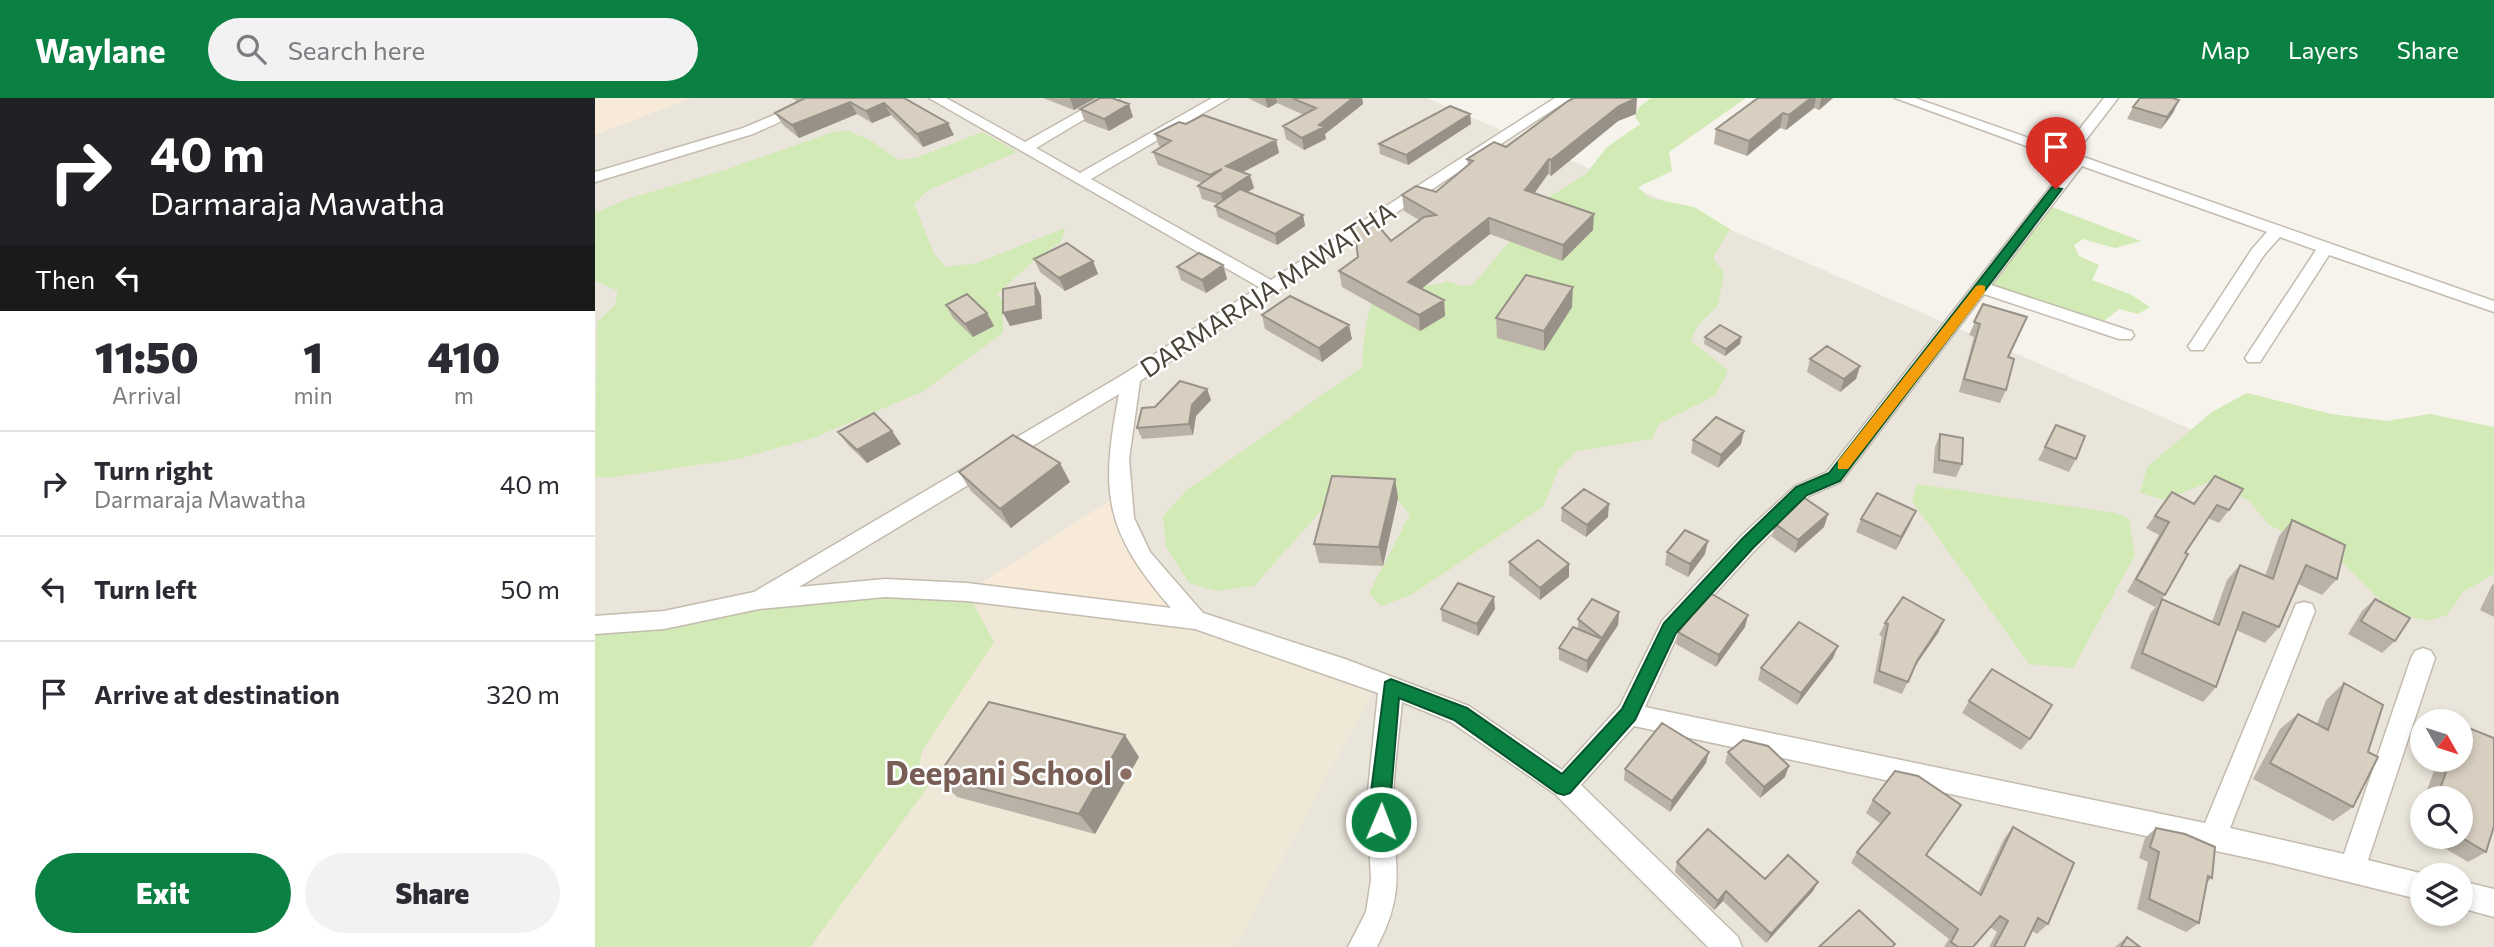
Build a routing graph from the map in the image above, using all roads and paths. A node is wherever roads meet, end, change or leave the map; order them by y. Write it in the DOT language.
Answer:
graph roads {
  1 [pos="826,98"];
  2 [pos="936,98"];
  3 [pos="1113,98"];
  4 [pos="1222,98"];
  5 [pos="1564,98"];
  6 [pos="1902,98"];
  7 [pos="2112,98"];
  8 [pos="1026,148"];
  9 [pos="2072,158"];
  10 [pos="595,177"];
  11 [pos="1080,179"];
  12 [pos="2278,230"];
  13 [pos="2326,247"];
  14 [pos="1271,287"];
  15 [pos="1982,288"];
  16 [pos="2494,307"];
  17 [pos="2125,335"];
  18 [pos="2197,346"];
  19 [pos="2254,358"];
  20 [pos="1131,378"];
  21 [pos="759,600"];
  22 [pos="2305,611"];
  23 [pos="1195,620"];
  24 [pos="595,625"];
  25 [pos="2423,658"];
  26 [pos="1391,687"];
  27 [pos="1629,714"];
  28 [pos="1564,786"];
  29 [pos="2213,837"];
  30 [pos="2352,869"];
  31 [pos="2410,883"];
  32 [pos="2473,898"];
  33 [pos="2494,903"];
  34 [pos="1362,947"];
  35 [pos="1728,947"];
  1 -- 10 [label="street"];
  2 -- 8 [label="street"];
  3 -- 8 [label="street"];
  4 -- 11 [label="street"];
  5 -- 14 [label="street, DARMARAJA MAWATHA"];
  6 -- 9 [label="street"];
  7 -- 9 [label="street"];
  8 -- 11 [label="street"];
  9 -- 12 [label="street"];
  9 -- 15 [label="street"];
  11 -- 14 [label="street"];
  12 -- 13 [label="street"];
  12 -- 18 [label="street"];
  13 -- 16 [label="street"];
  13 -- 19 [label="street"];
  14 -- 20 [label="street, DARMARAJA MAWATHA"];
  15 -- 17 [label="street"];
  15 -- 27 [label="street"];
  20 -- 21 [label="street"];
  20 -- 23 [label="street, DARMARAJA MAWATHA"];
  21 -- 23 [label="street"];
  21 -- 24 [label="street"];
  22 -- 29 [label="street"];
  23 -- 26 [label="street"];
  25 -- 30 [label="street"];
  26 -- 28 [label="street"];
  26 -- 34 [label="street"];
  27 -- 28 [label="street"];
  27 -- 29 [label="street"];
  28 -- 35 [label="street"];
  29 -- 30 [label="street"];
  30 -- 31 [label="street"];
  32 -- 33 [label="street"];
}
